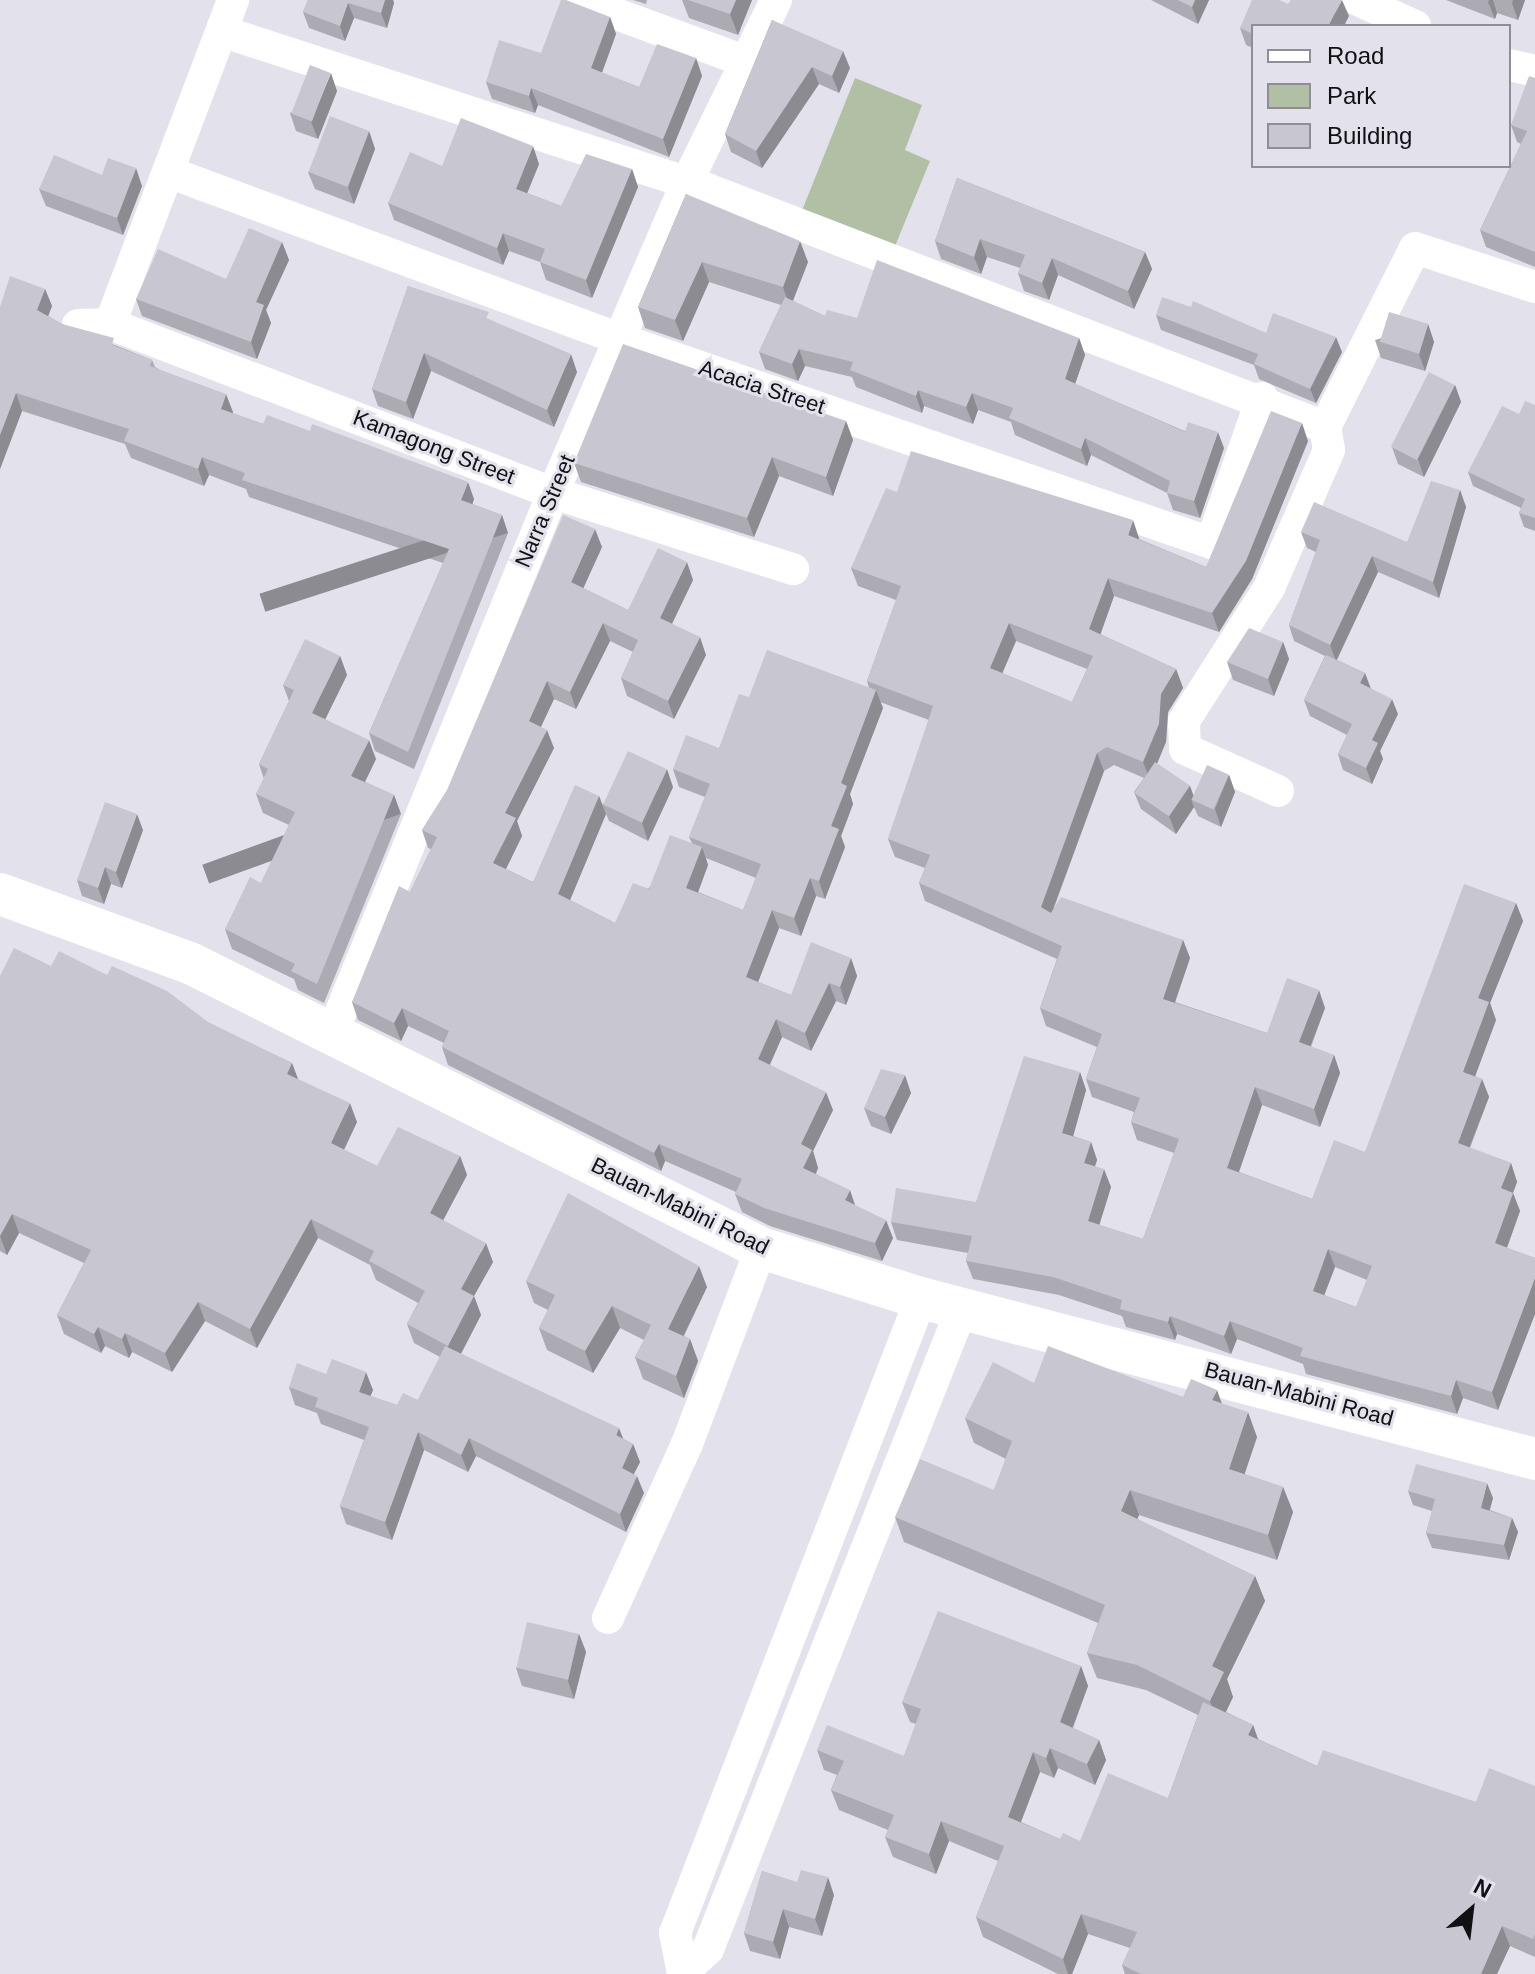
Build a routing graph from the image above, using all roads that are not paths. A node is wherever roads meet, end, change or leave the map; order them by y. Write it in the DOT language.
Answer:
graph roads {
  1 [pos="233,0"];
  2 [pos="578,0"];
  3 [pos="776,0"];
  4 [pos="1358,0"];
  5 [pos="1411,24"];
  6 [pos="224,32"];
  7 [pos="745,61"];
  8 [pos="1511,65"];
  9 [pos="1535,71"];
  10 [pos="171,173"];
  11 [pos="685,186"];
  12 [pos="1535,287"];
  13 [pos="110,324"];
  14 [pos="78,325"];
  15 [pos="619,339"];
  16 [pos="1262,398"];
  17 [pos="1325,427"];
  18 [pos="553,493"];
  19 [pos="793,569"];
  20 [pos="1278,791"];
  21 [pos="0,894"];
  22 [pos="333,1031"];
  23 [pos="761,1248"];
  24 [pos="921,1298"];
  25 [pos="962,1308"];
  26 [pos="1535,1459"];
  27 [pos="608,1618"];
  28 [pos="684,1972"];
  1 -- 6 [label="street"];
  2 -- 7 [label="street"];
  3 -- 7 [label="street, Narra Street"];
  4 -- 5 [label="street"];
  6 -- 10 [label="street"];
  6 -- 11 [label="street"];
  7 -- 11 [label="street, Narra Street"];
  8 -- 9 [label="street"];
  10 -- 13 [label="street"];
  10 -- 15 [label="street, Acacia Street"];
  11 -- 15 [label="street, Narra Street"];
  11 -- 16 [label="street"];
  12 -- 17 [label="street"];
  13 -- 14 [label="street, Kamagong Street"];
  13 -- 18 [label="street, Kamagong Street"];
  15 -- 16 [label="street, Acacia Street"];
  15 -- 18 [label="street, Narra Street"];
  16 -- 17 [label="street"];
  17 -- 20 [label="street"];
  18 -- 19 [label="street, Kamagong Street"];
  18 -- 22 [label="street, Narra Street"];
  21 -- 22 [label="main road, Bauan-Mabini Road"];
  22 -- 23 [label="main road, Bauan-Mabini Road"];
  23 -- 24 [label="main road, Bauan-Mabini Road"];
  23 -- 27 [label="street"];
  24 -- 25 [label="main road, Bauan-Mabini Road"];
  24 -- 28 [label="street"];
  25 -- 26 [label="main road, Bauan-Mabini Road"];
  25 -- 28 [label="street"];
}
